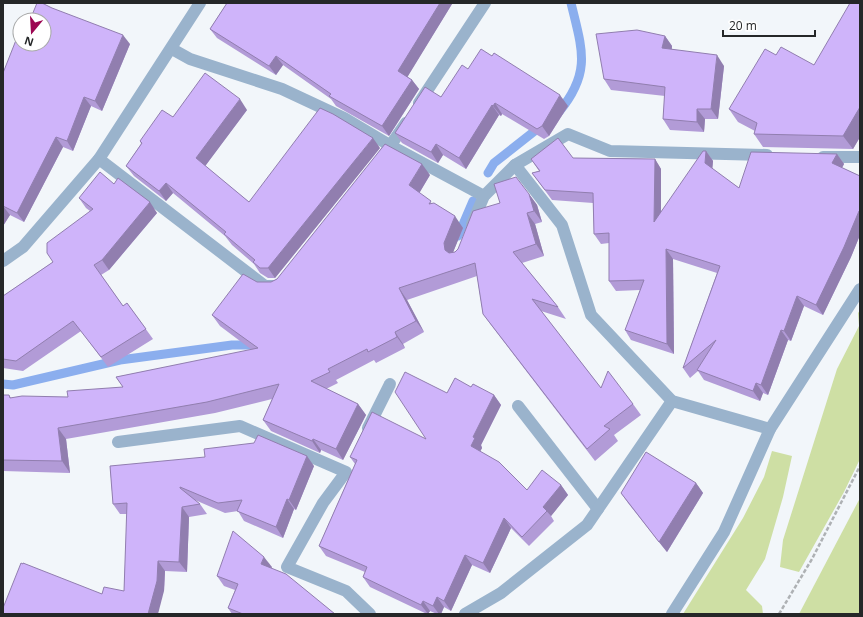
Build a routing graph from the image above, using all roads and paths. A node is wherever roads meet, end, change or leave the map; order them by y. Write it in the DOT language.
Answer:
graph roads {
  1 [pos="200,3"];
  2 [pos="485,3"];
  3 [pos="172,49"];
  4 [pos="391,146"];
  5 [pos="782,156"];
  6 [pos="813,156"];
  7 [pos="860,158"];
  8 [pos="99,159"];
  9 [pos="515,164"];
  10 [pos="371,171"];
  11 [pos="484,196"];
  12 [pos="467,237"];
  13 [pos="3,261"];
  14 [pos="284,280"];
  15 [pos="860,289"];
  16 [pos="390,384"];
  17 [pos="672,401"];
  18 [pos="518,406"];
  19 [pos="770,430"];
  20 [pos="363,438"];
  21 [pos="118,442"];
  22 [pos="352,459"];
  23 [pos="860,466"];
  24 [pos="346,472"];
  25 [pos="598,509"];
  26 [pos="370,614"];
  27 [pos="465,614"];
  28 [pos="672,614"];
  29 [pos="779,614"];
  1 -- 3 [label="street"];
  2 -- 4 [label="street"];
  3 -- 4 [label="street"];
  3 -- 8 [label="street"];
  4 -- 10 [label="street"];
  4 -- 11 [label="street"];
  5 -- 9 [label="street"];
  6 -- 7 [label="street"];
  8 -- 13 [label="street"];
  8 -- 14 [label="street"];
  9 -- 11 [label="street"];
  9 -- 17 [label="street"];
  11 -- 12 [label="street"];
  15 -- 19 [label="street"];
  16 -- 20 [label="street"];
  17 -- 19 [label="street"];
  17 -- 25 [label="street"];
  18 -- 25 [label="street"];
  19 -- 28 [label="street"];
  21 -- 24 [label="street"];
  22 -- 24 [label="street"];
  23 -- 29 [label="path"];
  24 -- 26 [label="street"];
  25 -- 27 [label="street"];
}
